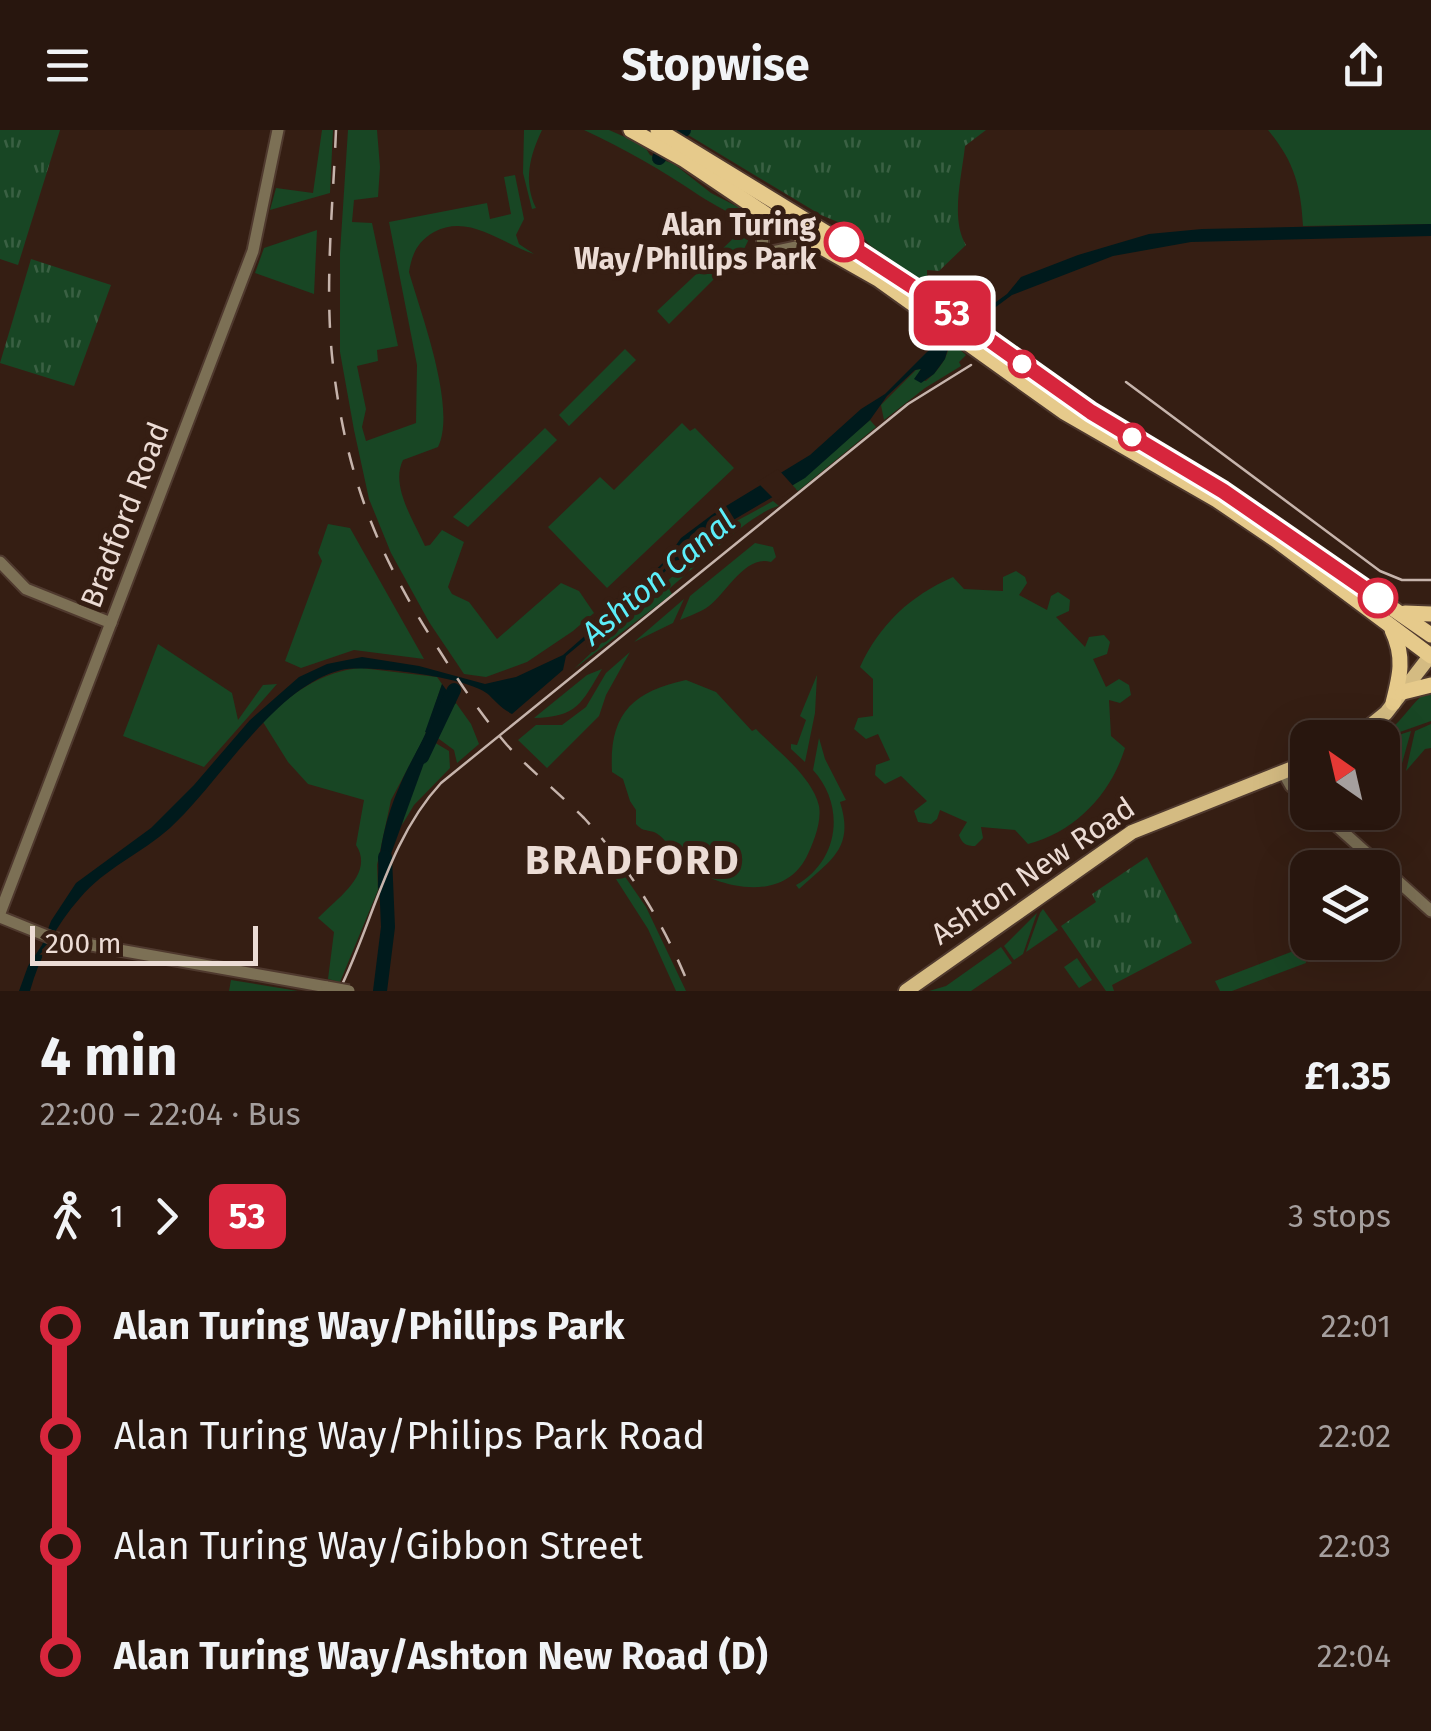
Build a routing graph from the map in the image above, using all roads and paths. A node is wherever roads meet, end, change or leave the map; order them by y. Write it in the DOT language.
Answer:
graph roads {
  1 [pos="278,130"];
  2 [pos="631,130"];
  3 [pos="658,130"];
  4 [pos="754,206"];
  5 [pos="794,211"];
  6 [pos="784,226"];
  7 [pos="814,243"];
  8 [pos="946,318"];
  9 [pos="1069,405"];
  10 [pos="0,562"];
  11 [pos="1367,592"];
  12 [pos="1396,611"];
  13 [pos="1431,614"];
  14 [pos="112,623"];
  15 [pos="1390,628"];
  16 [pos="1431,635"];
  17 [pos="1431,655"];
  18 [pos="1431,685"];
  19 [pos="1398,698"];
  20 [pos="1374,720"];
  21 [pos="1290,769"];
  22 [pos="1283,772"];
  23 [pos="1290,784"];
  24 [pos="1342,830"];
  25 [pos="1431,911"];
  26 [pos="0,915"];
  27 [pos="349,991"];
  28 [pos="906,991"];
  1 -- 14 [label="street, Bradford Road"];
  2 -- 4 [label="highway"];
  3 -- 5 [label="highway"];
  4 -- 6 [label="highway"];
  4 -- 7 [label="street"];
  5 -- 6 [label="highway"];
  5 -- 8 [label="highway"];
  6 -- 7 [label="highway"];
  7 -- 8 [label="highway"];
  8 -- 9 [label="highway"];
  9 -- 11 [label="highway"];
  9 -- 15 [label="highway"];
  10 -- 14 [label="street"];
  11 -- 12 [label="highway"];
  11 -- 17 [label="highway"];
  12 -- 13 [label="highway"];
  12 -- 16 [label="highway"];
  14 -- 26 [label="street, Bradford Road"];
  15 -- 17 [label="highway"];
  15 -- 19 [label="highway"];
  17 -- 19 [label="main road"];
  18 -- 19 [label="highway"];
  19 -- 20 [label="main road"];
  21 -- 22 [label="main road, Ashton New Road"];
  22 -- 23 [label="street"];
  22 -- 28 [label="main road, Ashton New Road"];
  24 -- 25 [label="street"];
  26 -- 27 [label="street, bridge"];
}
